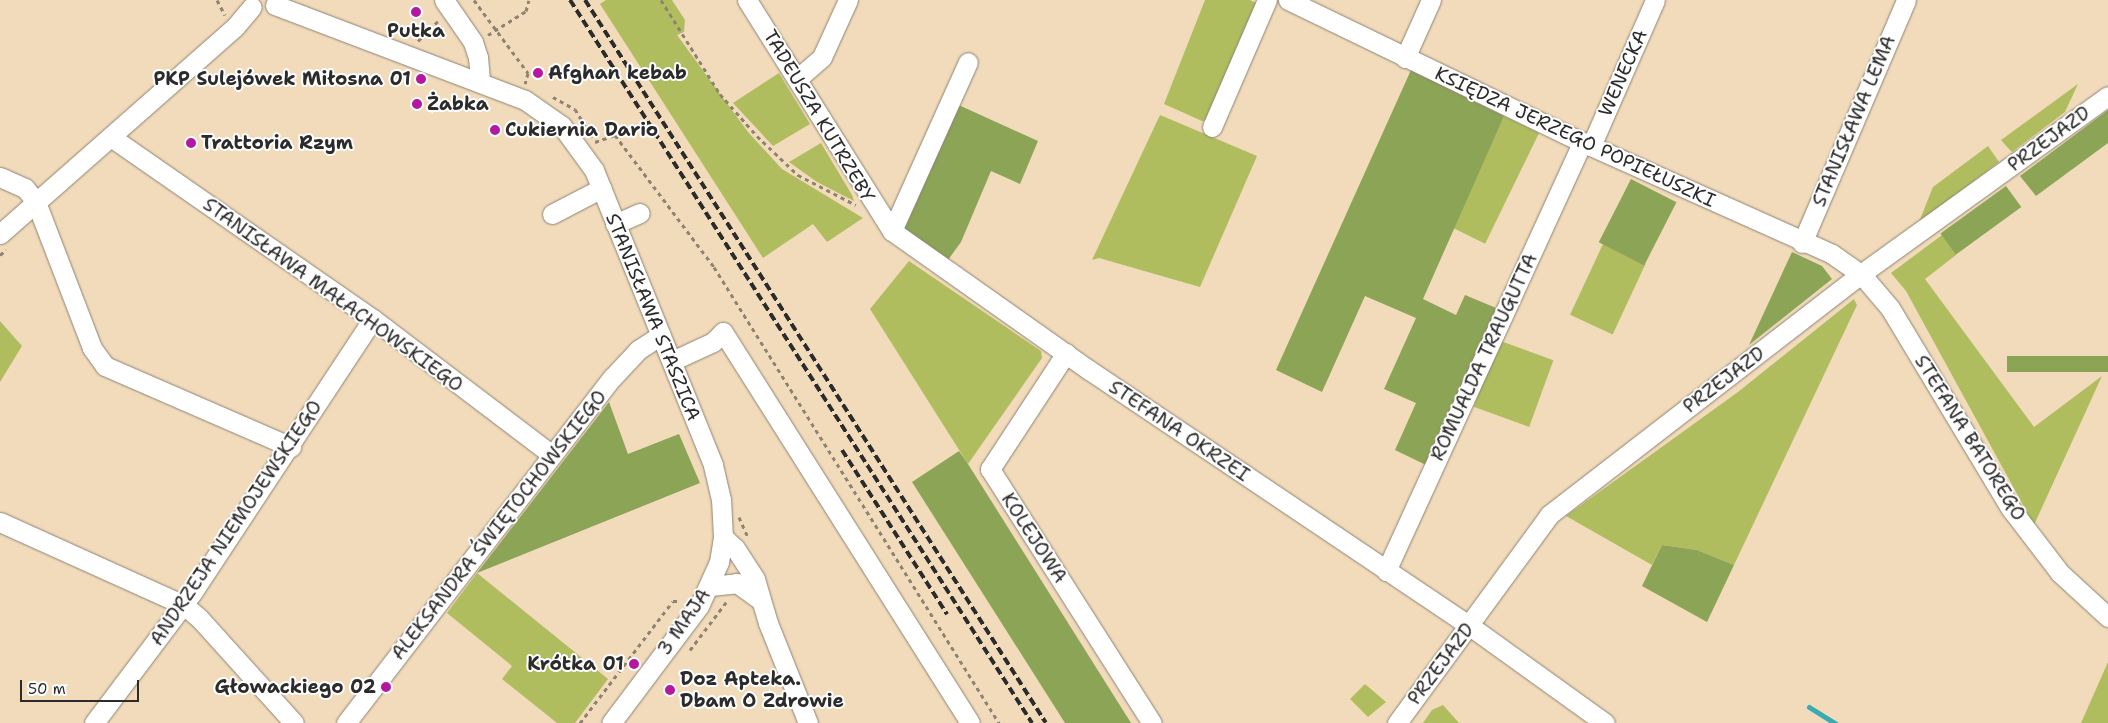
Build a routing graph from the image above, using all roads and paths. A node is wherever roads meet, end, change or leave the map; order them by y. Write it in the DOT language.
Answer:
graph roads {
  1 [pos="474,0"];
  2 [pos="525,0"];
  3 [pos="529,0"];
  4 [pos="661,0"];
  5 [pos="747,0"];
  6 [pos="848,0"];
  7 [pos="1267,0"];
  8 [pos="1288,0"];
  9 [pos="1431,0"];
  10 [pos="1655,0"];
  11 [pos="1906,0"];
  12 [pos="275,2"];
  13 [pos="251,3"];
  14 [pos="528,5"];
  15 [pos="443,8"];
  16 [pos="495,32"];
  17 [pos="483,38"];
  18 [pos="424,47"];
  19 [pos="1406,58"];
  20 [pos="968,62"];
  21 [pos="797,79"];
  22 [pos="480,81"];
  23 [pos="525,84"];
  24 [pos="2108,96"];
  25 [pos="1212,127"];
  26 [pos="111,137"];
  27 [pos="595,142"];
  28 [pos="1587,144"];
  29 [pos="0,177"];
  30 [pos="602,188"];
  31 [pos="36,202"];
  32 [pos="872,203"];
  33 [pos="552,214"];
  34 [pos="640,214"];
  35 [pos="615,224"];
  36 [pos="892,231"];
  37 [pos="0,234"];
  38 [pos="1802,242"];
  39 [pos="1862,274"];
  40 [pos="372,320"];
  41 [pos="661,334"];
  42 [pos="1066,354"];
  43 [pos="672,361"];
  44 [pos="291,447"];
  45 [pos="552,455"];
  46 [pos="0,522"];
  47 [pos="723,537"];
  48 [pos="1386,571"];
  49 [pos="710,586"];
  50 [pos="732,595"];
  51 [pos="760,600"];
  52 [pos="184,605"];
  53 [pos="707,612"];
  54 [pos="2108,618"];
  55 [pos="1470,626"];
  56 [pos="689,651"];
  57 [pos="94,723"];
  58 [pos="294,723"];
  59 [pos="346,723"];
  60 [pos="580,723"];
  61 [pos="611,723"];
  62 [pos="808,723"];
  63 [pos="970,723"];
  64 [pos="999,723"];
  65 [pos="1152,723"];
  66 [pos="1397,723"];
  67 [pos="1605,723"];
  1 -- 16 [label="path"];
  2 -- 14 [label="path"];
  3 -- 14 [label="path"];
  4 -- 32 [label="path"];
  5 -- 21 [label="street, TADEUSZA KUTRZEBY"];
  6 -- 21 [label="street"];
  7 -- 25 [label="street"];
  8 -- 19 [label="street, KSIĘDZA JERZEGO POPIEŁUSZKI"];
  9 -- 19 [label="street"];
  10 -- 28 [label="street, WENECKA"];
  11 -- 38 [label="street, STANISŁAWA LEMA"];
  12 -- 13 [label="street"];
  12 -- 22 [label="street, STANISŁAWA STASZICA"];
  13 -- 26 [label="street"];
  14 -- 16 [label="path"];
  15 -- 18 [label="path"];
  15 -- 22 [label="street"];
  16 -- 17 [label="path"];
  16 -- 23 [label="path"];
  19 -- 28 [label="street, KSIĘDZA JERZEGO POPIEŁUSZKI"];
  20 -- 36 [label="street"];
  21 -- 32 [label="street, TADEUSZA KUTRZEBY"];
  22 -- 30 [label="street, STANISŁAWA STASZICA"];
  24 -- 39 [label="street, PRZEJAZD"];
  26 -- 31 [label="street"];
  26 -- 40 [label="street, STANISŁAWA MAŁACHOWSKIEGO"];
  27 -- 64 [label="path"];
  28 -- 38 [label="street, KSIĘDZA JERZEGO POPIEŁUSZKI"];
  28 -- 48 [label="street, ROMUALDA TRAUGUTTA"];
  29 -- 31 [label="street"];
  30 -- 33 [label="street"];
  30 -- 35 [label="street, STANISŁAWA STASZICA"];
  31 -- 37 [label="street"];
  31 -- 44 [label="street"];
  32 -- 36 [label="street, TADEUSZA KUTRZEBY"];
  34 -- 35 [label="street"];
  35 -- 41 [label="street, STANISŁAWA STASZICA"];
  36 -- 42 [label="street, STEFANA OKRZEI"];
  38 -- 39 [label="street, KSIĘDZA JERZEGO POPIEŁUSZKI"];
  39 -- 54 [label="street, STEFANA BATOREGO"];
  39 -- 55 [label="street, PRZEJAZD"];
  40 -- 44 [label="street, ANDRZEJA NIEMOJEWSKIEGO"];
  40 -- 45 [label="street, STANISŁAWA MAŁACHOWSKIEGO"];
  41 -- 43 [label="street, STANISŁAWA STASZICA"];
  41 -- 45 [label="street, ALEKSANDRA ŚWIĘTOCHOWSKIEGO"];
  42 -- 48 [label="street, STEFANA OKRZEI"];
  42 -- 65 [label="street, KOLEJOWA"];
  43 -- 47 [label="street, STANISŁAWA STASZICA"];
  43 -- 63 [label="street"];
  44 -- 52 [label="street, ANDRZEJA NIEMOJEWSKIEGO"];
  45 -- 59 [label="street, ALEKSANDRA ŚWIĘTOCHOWSKIEGO"];
  46 -- 52 [label="street"];
  47 -- 49 [label="street, 3 MAJA"];
  47 -- 51 [label="street"];
  48 -- 55 [label="street, STEFANA OKRZEI"];
  49 -- 51 [label="street"];
  49 -- 53 [label="street, 3 MAJA"];
  50 -- 53 [label="path"];
  51 -- 62 [label="street"];
  52 -- 57 [label="street, ANDRZEJA NIEMOJEWSKIEGO"];
  52 -- 58 [label="street"];
  53 -- 56 [label="path"];
  53 -- 60 [label="path"];
  53 -- 61 [label="street, 3 MAJA"];
  55 -- 66 [label="street, PRZEJAZD"];
  55 -- 67 [label="street, STEFANA OKRZEI"];
}
